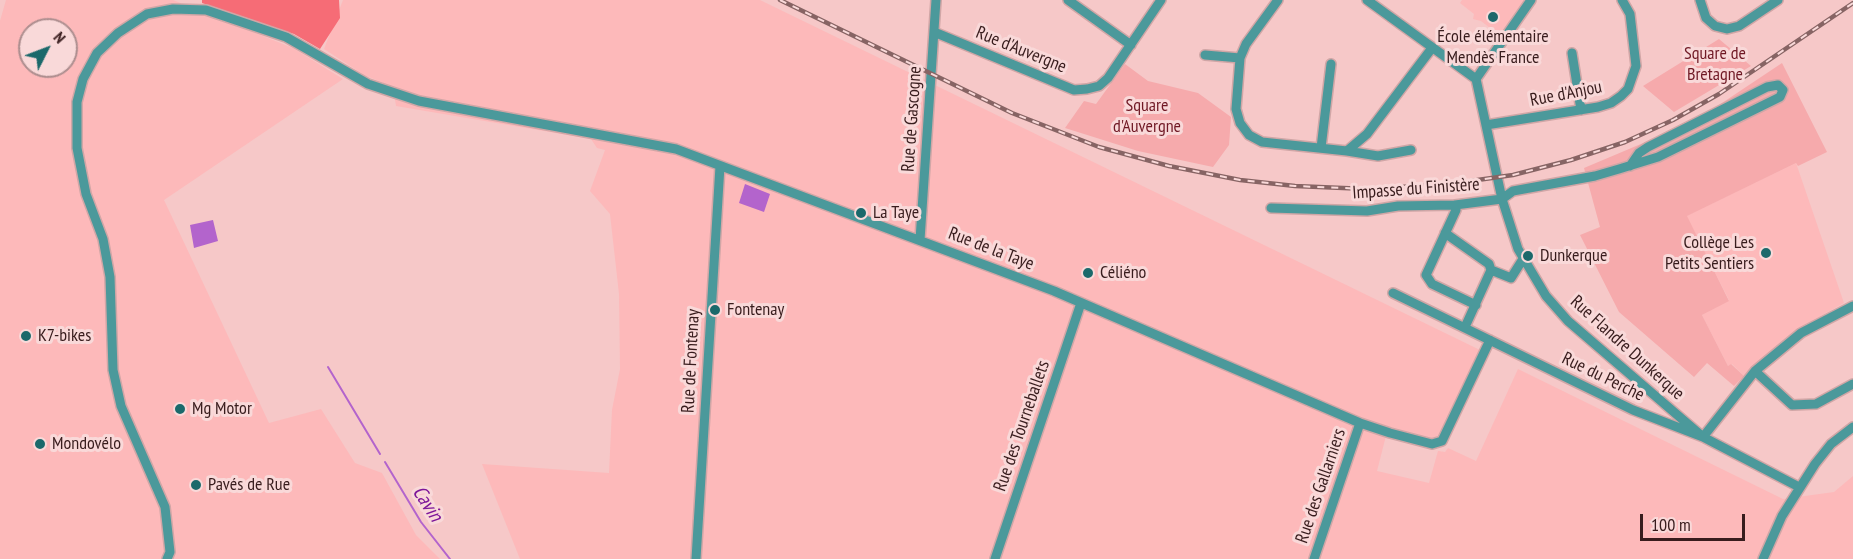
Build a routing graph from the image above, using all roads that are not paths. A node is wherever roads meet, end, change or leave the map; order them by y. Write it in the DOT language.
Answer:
graph roads {
  1 [pos="936,0"];
  2 [pos="1068,0"];
  3 [pos="1161,0"];
  4 [pos="1278,0"];
  5 [pos="1366,0"];
  6 [pos="1532,0"];
  7 [pos="1622,0"];
  8 [pos="1700,0"];
  9 [pos="1775,1"];
  10 [pos="934,32"];
  11 [pos="1131,45"];
  12 [pos="1432,48"];
  13 [pos="1572,53"];
  14 [pos="1205,55"];
  15 [pos="1240,58"];
  16 [pos="1331,64"];
  17 [pos="1476,79"];
  18 [pos="1581,110"];
  19 [pos="1486,125"];
  20 [pos="1321,148"];
  21 [pos="1411,150"];
  22 [pos="1347,151"];
  23 [pos="720,166"];
  24 [pos="1630,166"];
  25 [pos="1502,198"];
  26 [pos="1455,206"];
  27 [pos="1271,208"];
  28 [pos="1445,232"];
  29 [pos="920,240"];
  30 [pos="1523,260"];
  31 [pos="1491,270"];
  32 [pos="1393,293"];
  33 [pos="1081,303"];
  34 [pos="1476,305"];
  35 [pos="1853,306"];
  36 [pos="1465,327"];
  37 [pos="1490,340"];
  38 [pos="1755,371"];
  39 [pos="1853,384"];
  40 [pos="1360,423"];
  41 [pos="1853,428"];
  42 [pos="1703,437"];
  43 [pos="1799,487"];
  44 [pos="170,557"];
  45 [pos="696,559"];
  46 [pos="995,559"];
  47 [pos="1314,559"];
  48 [pos="1763,559"];
  1 -- 10 [label="street, Rue de Gascogne"];
  2 -- 11 [label="street"];
  3 -- 11 [label="street, Rue d'Auvergne"];
  4 -- 15 [label="street"];
  5 -- 12 [label="street"];
  6 -- 17 [label="street"];
  7 -- 18 [label="street, Rue d'Anjou"];
  8 -- 9 [label="street"];
  10 -- 11 [label="street, Rue d'Auvergne"];
  10 -- 29 [label="street, Rue de Gascogne"];
  12 -- 17 [label="street"];
  12 -- 22 [label="street"];
  13 -- 18 [label="street"];
  14 -- 15 [label="street"];
  15 -- 20 [label="street"];
  16 -- 20 [label="street"];
  17 -- 19 [label="street, Rue Flandre Dunkerque"];
  18 -- 19 [label="street, Rue d'Anjou"];
  19 -- 25 [label="street, Rue Flandre Dunkerque"];
  20 -- 22 [label="street"];
  21 -- 22 [label="street"];
  23 -- 29 [label="street, Rue de la Taye"];
  23 -- 44 [label="street, Rue de la Taye"];
  23 -- 45 [label="street, Rue de Fontenay"];
  24 -- 24 [label="street, Impasse du Finistère"];
  24 -- 25 [label="street, Impasse du Finistère"];
  25 -- 26 [label="street, Impasse du Finistère"];
  25 -- 30 [label="street, Rue Flandre Dunkerque"];
  26 -- 27 [label="street, Impasse du Finistère"];
  26 -- 28 [label="street"];
  28 -- 31 [label="street"];
  28 -- 34 [label="street"];
  29 -- 33 [label="street, Rue de la Taye"];
  30 -- 31 [label="street"];
  30 -- 42 [label="street, Rue Flandre Dunkerque"];
  31 -- 34 [label="street"];
  32 -- 36 [label="street, Rue du Perche"];
  33 -- 40 [label="street, Rue de la Taye"];
  33 -- 46 [label="street, Rue des Tourneballets"];
  34 -- 36 [label="street"];
  35 -- 38 [label="street"];
  36 -- 37 [label="street, Rue du Perche"];
  37 -- 40 [label="street, Rue de la Taye"];
  37 -- 42 [label="street, Rue du Perche"];
  38 -- 39 [label="street"];
  38 -- 42 [label="street"];
  40 -- 47 [label="street, Rue des Gallarniers"];
  41 -- 43 [label="street"];
  42 -- 43 [label="street, Rue du Perche"];
  43 -- 48 [label="street"];
}
